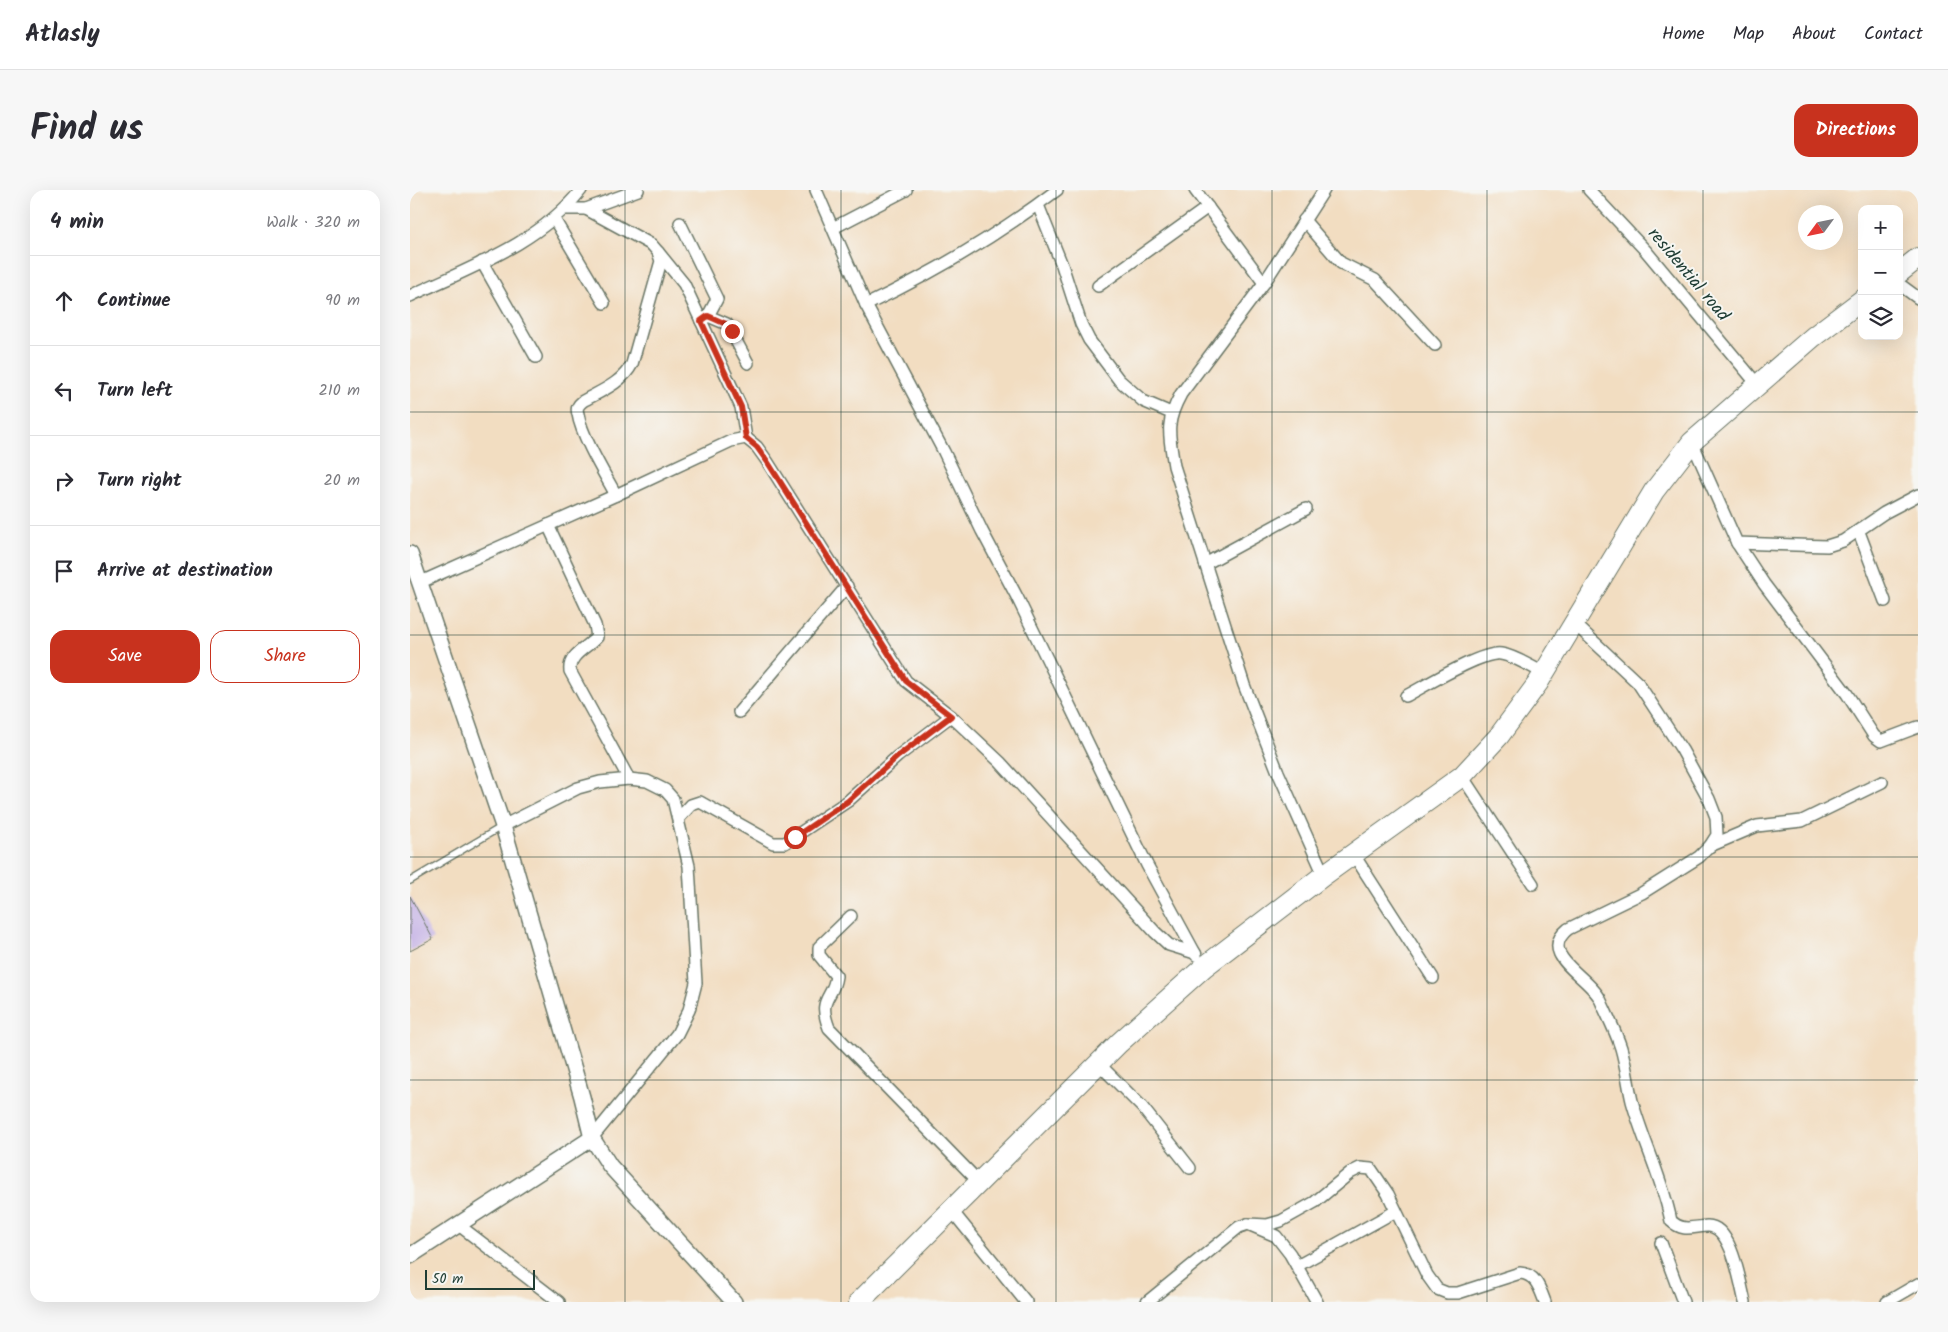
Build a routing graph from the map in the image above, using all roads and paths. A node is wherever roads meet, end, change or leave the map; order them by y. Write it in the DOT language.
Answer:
graph roads {
  1 [pos="581,190"];
  2 [pos="638,190"];
  3 [pos="816,190"];
  4 [pos="906,190"];
  5 [pos="1057,190"];
  6 [pos="1195,190"];
  7 [pos="1324,190"];
  8 [pos="1589,190"];
  9 [pos="1038,205"];
  10 [pos="1208,207"];
  11 [pos="566,209"];
  12 [pos="586,209"];
  13 [pos="554,219"];
  14 [pos="1304,220"];
  15 [pos="680,223"];
  16 [pos="832,228"];
  17 [pos="658,252"];
  18 [pos="1918,258"];
  19 [pos="482,262"];
  20 [pos="1903,270"];
  21 [pos="1264,283"];
  22 [pos="1098,286"];
  23 [pos="1903,287"];
  24 [pos="410,296"];
  25 [pos="1918,298"];
  26 [pos="604,303"];
  27 [pos="1858,303"];
  28 [pos="866,305"];
  29 [pos="705,318"];
  30 [pos="1435,345"];
  31 [pos="536,357"];
  32 [pos="748,363"];
  33 [pos="1757,384"];
  34 [pos="1171,413"];
  35 [pos="746,438"];
  36 [pos="1692,442"];
  37 [pos="616,495"];
  38 [pos="1918,495"];
  39 [pos="1306,509"];
  40 [pos="548,525"];
  41 [pos="1859,532"];
  42 [pos="1737,543"];
  43 [pos="410,554"];
  44 [pos="1205,564"];
  45 [pos="421,582"];
  46 [pos="847,586"];
  47 [pos="1885,601"];
  48 [pos="1575,624"];
  49 [pos="1544,673"];
  50 [pos="1406,696"];
  51 [pos="739,712"];
  52 [pos="951,716"];
  53 [pos="1918,727"];
  54 [pos="1462,776"];
  55 [pos="629,779"];
  56 [pos="1882,782"];
  57 [pos="678,819"];
  58 [pos="503,826"];
  59 [pos="1710,846"];
  60 [pos="1354,855"];
  61 [pos="1324,875"];
  62 [pos="410,881"];
  63 [pos="1533,884"];
  64 [pos="851,916"];
  65 [pos="1199,960"];
  66 [pos="1432,978"];
  67 [pos="1098,1064"];
  68 [pos="592,1138"];
  69 [pos="1190,1168"];
  70 [pos="980,1183"];
  71 [pos="952,1211"];
  72 [pos="1396,1211"];
  73 [pos="1248,1224"];
  74 [pos="460,1226"];
  75 [pos="1661,1243"];
  76 [pos="410,1256"];
  77 [pos="1297,1266"];
  78 [pos="1918,1284"];
  79 [pos="559,1302"];
  80 [pos="734,1302"];
  81 [pos="859,1302"];
  82 [pos="1026,1302"];
  83 [pos="1147,1302"];
  84 [pos="1317,1302"];
  85 [pos="1545,1302"];
  86 [pos="1683,1302"];
  87 [pos="1745,1302"];
  88 [pos="1887,1302"];
  1 -- 11 [label="street"];
  2 -- 12 [label="street"];
  3 -- 16 [label="street"];
  4 -- 16 [label="street"];
  5 -- 9 [label="street"];
  6 -- 10 [label="street"];
  7 -- 14 [label="street"];
  8 -- 33 [label="street, residential road"];
  9 -- 28 [label="street"];
  9 -- 34 [label="street"];
  10 -- 21 [label="street"];
  10 -- 22 [label="street"];
  11 -- 12 [label="street"];
  11 -- 13 [label="street"];
  12 -- 17 [label="street"];
  13 -- 19 [label="street"];
  13 -- 26 [label="street"];
  14 -- 21 [label="street"];
  14 -- 30 [label="street"];
  15 -- 29 [label="street"];
  16 -- 28 [label="street"];
  17 -- 29 [label="street"];
  17 -- 37 [label="street"];
  18 -- 20 [label="highway"];
  19 -- 24 [label="street"];
  19 -- 31 [label="street"];
  21 -- 34 [label="street"];
  23 -- 25 [label="street"];
  27 -- 33 [label="highway"];
  28 -- 65 [label="street"];
  29 -- 32 [label="street"];
  29 -- 35 [label="street"];
  33 -- 36 [label="highway"];
  34 -- 44 [label="street"];
  35 -- 37 [label="street"];
  35 -- 46 [label="street"];
  36 -- 42 [label="street"];
  36 -- 48 [label="highway"];
  37 -- 40 [label="street"];
  38 -- 41 [label="street"];
  39 -- 44 [label="street"];
  40 -- 45 [label="street"];
  40 -- 55 [label="street"];
  41 -- 42 [label="street"];
  41 -- 47 [label="street"];
  42 -- 53 [label="street"];
  43 -- 45 [label="street"];
  44 -- 61 [label="street"];
  45 -- 58 [label="street"];
  46 -- 51 [label="street"];
  46 -- 52 [label="street"];
  48 -- 49 [label="highway"];
  48 -- 59 [label="street"];
  49 -- 50 [label="street"];
  49 -- 54 [label="highway"];
  52 -- 57 [label="street"];
  52 -- 65 [label="street"];
  54 -- 60 [label="highway"];
  54 -- 63 [label="street"];
  55 -- 57 [label="street"];
  55 -- 58 [label="street"];
  56 -- 59 [label="street"];
  57 -- 68 [label="street"];
  58 -- 62 [label="lane"];
  58 -- 68 [label="street"];
  59 -- 87 [label="street"];
  60 -- 61 [label="highway"];
  60 -- 66 [label="street"];
  61 -- 65 [label="highway"];
  64 -- 70 [label="street"];
  65 -- 67 [label="highway"];
  67 -- 69 [label="street"];
  67 -- 70 [label="highway"];
  68 -- 74 [label="street"];
  68 -- 80 [label="street"];
  70 -- 71 [label="highway"];
  71 -- 81 [label="highway"];
  71 -- 82 [label="street"];
  72 -- 73 [label="street"];
  72 -- 77 [label="street"];
  72 -- 85 [label="street"];
  73 -- 77 [label="street"];
  73 -- 83 [label="street"];
  74 -- 76 [label="street"];
  74 -- 79 [label="street"];
  75 -- 86 [label="street"];
  77 -- 84 [label="street"];
  78 -- 88 [label="street"];
}
